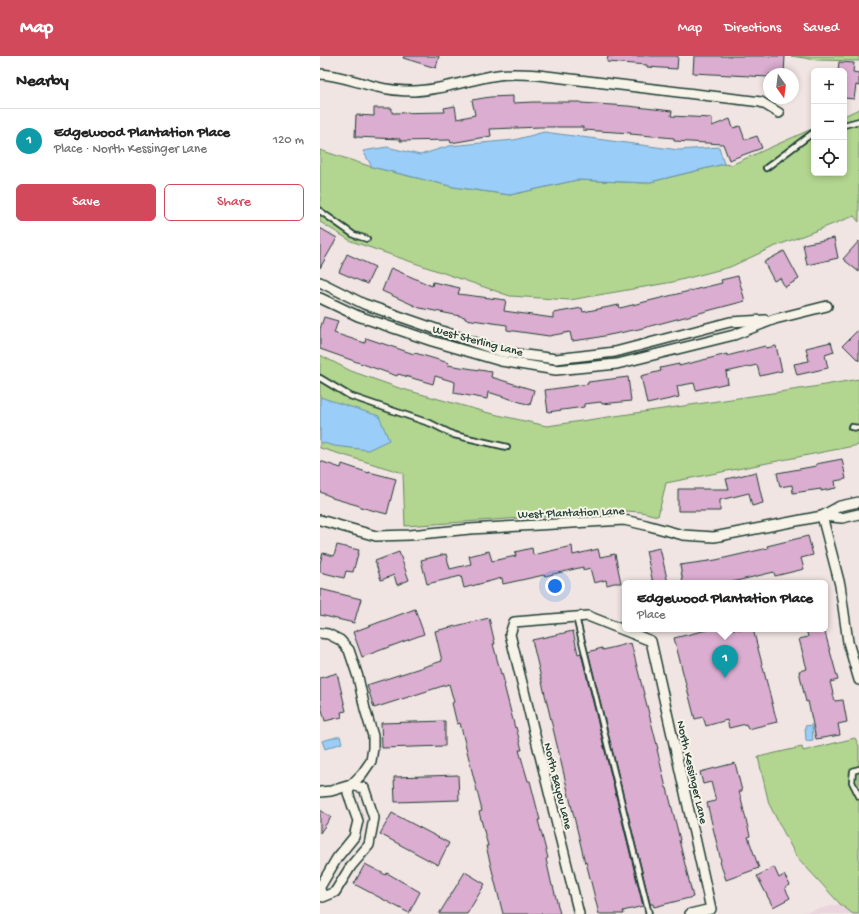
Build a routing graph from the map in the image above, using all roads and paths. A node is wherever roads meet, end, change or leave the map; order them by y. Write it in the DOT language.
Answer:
graph roads {
  1 [pos="320,74"];
  2 [pos="779,113"];
  3 [pos="859,121"];
  4 [pos="847,124"];
  5 [pos="811,134"];
  6 [pos="766,168"];
  7 [pos="320,211"];
  8 [pos="367,239"];
  9 [pos="320,282"];
  10 [pos="320,298"];
  11 [pos="827,306"];
  12 [pos="774,319"];
  13 [pos="320,378"];
  14 [pos="851,427"];
  15 [pos="859,428"];
  16 [pos="507,447"];
  17 [pos="859,502"];
  18 [pos="859,514"];
  19 [pos="822,516"];
  20 [pos="320,520"];
  21 [pos="576,617"];
  22 [pos="622,629"];
  23 [pos="628,632"];
  24 [pos="320,633"];
  25 [pos="859,680"];
  26 [pos="859,769"];
  27 [pos="351,785"];
  28 [pos="320,792"];
  29 [pos="859,796"];
  30 [pos="321,894"];
  31 [pos="579,914"];
  32 [pos="649,914"];
  33 [pos="690,914"];
  1 -- 2 [label="street"];
  3 -- 4 [label="lane"];
  5 -- 6 [label="lane"];
  7 -- 8 [label="lane"];
  9 -- 12 [label="street, West Sterling Lane"];
  10 -- 12 [label="street, West Sterling Lane"];
  11 -- 12 [label="street, West Sterling Lane"];
  13 -- 16 [label="lane"];
  14 -- 15 [label="lane"];
  17 -- 19 [label="street, West Plantation Lane"];
  18 -- 19 [label="street, West Plantation Lane"];
  19 -- 20 [label="street, West Plantation Lane"];
  19 -- 25 [label="street"];
  21 -- 22 [label="street, North Kessinger Lane"];
  21 -- 31 [label="street, North Bayou Lane"];
  21 -- 32 [label="lane"];
  23 -- 33 [label="street, North Kessinger Lane"];
  24 -- 27 [label="street"];
  26 -- 29 [label="lane"];
  27 -- 28 [label="street"];
  27 -- 30 [label="street"];
  27 -- 30 [label="street"];
}
